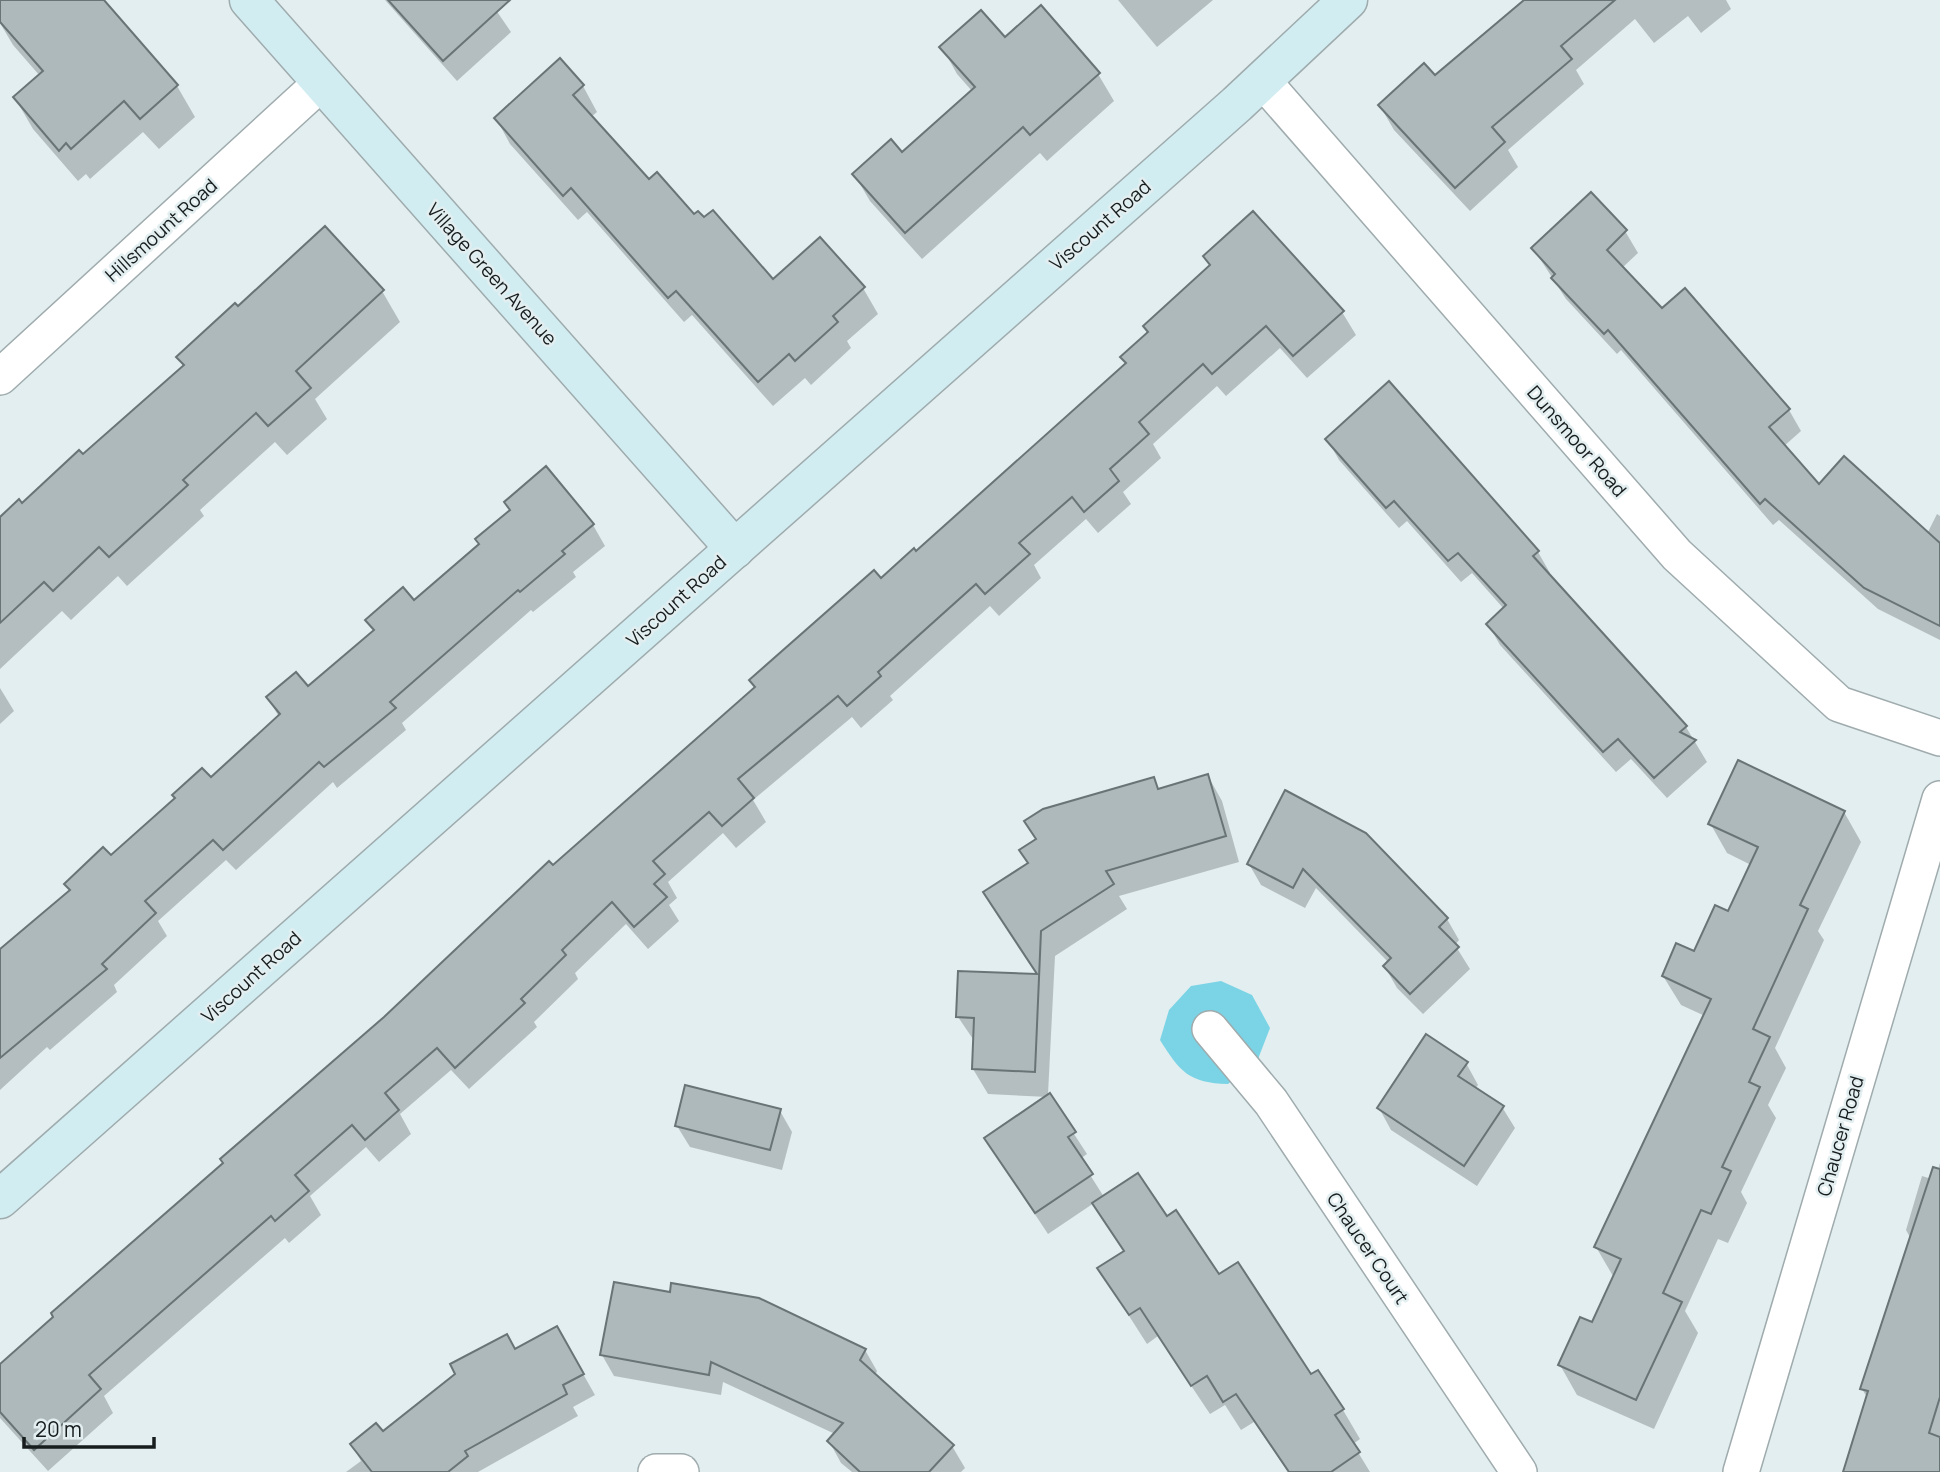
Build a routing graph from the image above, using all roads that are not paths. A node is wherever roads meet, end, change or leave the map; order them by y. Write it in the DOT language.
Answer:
graph roads {
  1 [pos="249,0"];
  2 [pos="1348,0"];
  3 [pos="1263,81"];
  4 [pos="322,82"];
  5 [pos="0,377"];
  6 [pos="735,549"];
  7 [pos="1940,738"];
  8 [pos="1940,799"];
  9 [pos="1210,1029"];
  10 [pos="0,1199"];
  11 [pos="656,1472"];
  12 [pos="681,1472"];
  13 [pos="1519,1472"];
  14 [pos="1741,1472"];
  1 -- 4 [label="street, Village Green Avenue"];
  2 -- 3 [label="street, Viscount Road"];
  3 -- 6 [label="street, Viscount Road"];
  3 -- 7 [label="street, Dunsmoor Road"];
  4 -- 5 [label="street, Hillsmount Road"];
  4 -- 6 [label="street, Village Green Avenue"];
  6 -- 10 [label="street, Viscount Road"];
  8 -- 14 [label="street, Chaucer Road"];
  9 -- 13 [label="street, Chaucer Court"];
  11 -- 12 [label="street"];
}
